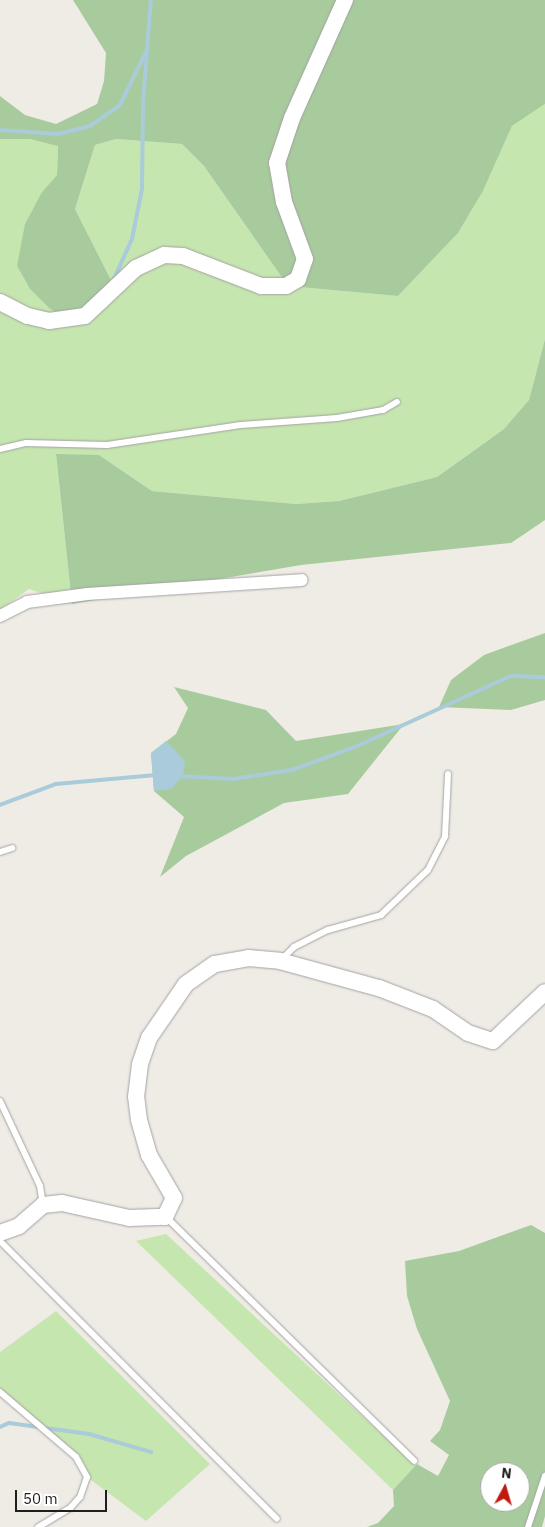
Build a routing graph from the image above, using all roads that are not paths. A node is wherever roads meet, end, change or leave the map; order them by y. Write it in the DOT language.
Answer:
graph roads {
  1 [pos="345,0"];
  2 [pos="0,302"];
  3 [pos="397,402"];
  4 [pos="0,449"];
  5 [pos="302,580"];
  6 [pos="0,616"];
  7 [pos="448,774"];
  8 [pos="12,848"];
  9 [pos="0,852"];
  10 [pos="280,961"];
  11 [pos="545,992"];
  12 [pos="0,1101"];
  13 [pos="43,1205"];
  14 [pos="166,1217"];
  15 [pos="0,1233"];
  16 [pos="0,1241"];
  17 [pos="0,1392"];
  18 [pos="414,1461"];
  19 [pos="545,1476"];
  20 [pos="277,1519"];
  21 [pos="38,1527"];
  22 [pos="528,1527"];
  1 -- 2 [label="street"];
  3 -- 4 [label="lane"];
  5 -- 6 [label="street"];
  7 -- 10 [label="lane"];
  8 -- 9 [label="lane"];
  10 -- 11 [label="street"];
  10 -- 14 [label="street"];
  12 -- 13 [label="lane"];
  13 -- 14 [label="street"];
  13 -- 15 [label="street"];
  14 -- 18 [label="lane"];
  16 -- 20 [label="lane"];
  17 -- 21 [label="lane"];
  19 -- 22 [label="lane"];
}
